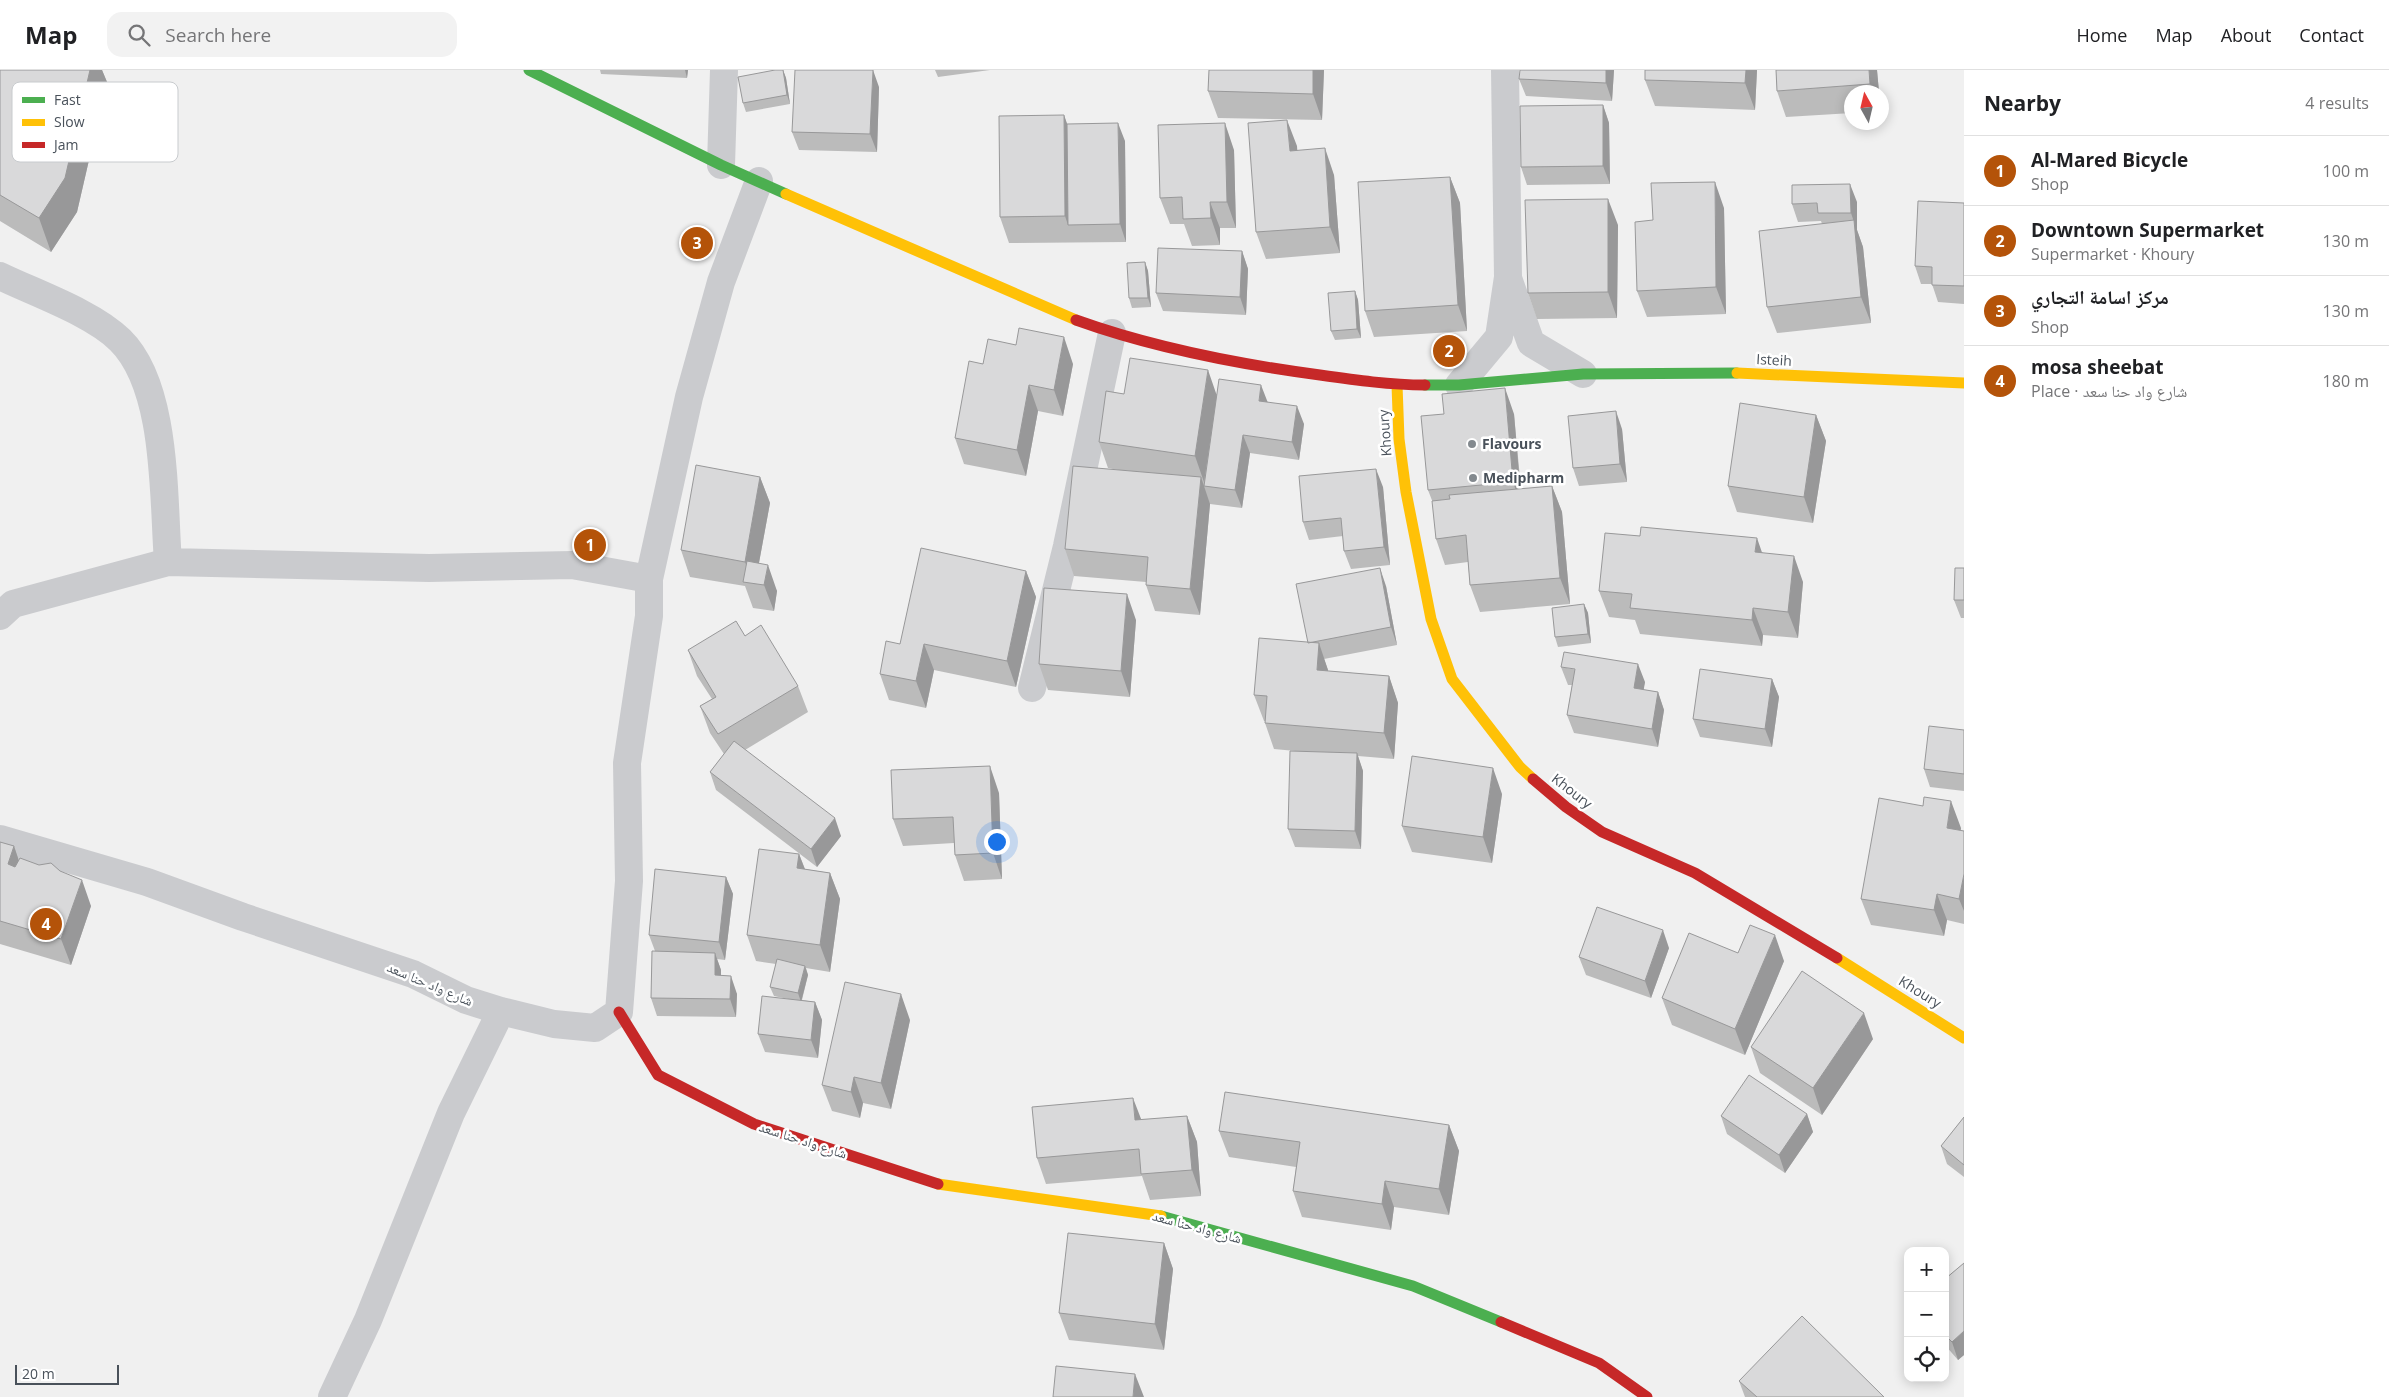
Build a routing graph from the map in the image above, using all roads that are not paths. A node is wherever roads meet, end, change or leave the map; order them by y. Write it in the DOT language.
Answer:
graph roads {
  1 [pos="529,70"];
  2 [pos="724,70"];
  3 [pos="1505,70"];
  4 [pos="721,165"];
  5 [pos="759,181"];
  6 [pos="0,276"];
  7 [pos="1508,277"];
  8 [pos="1112,333"];
  9 [pos="1584,374"];
  10 [pos="1964,383"];
  11 [pos="1459,385"];
  12 [pos="1397,386"];
  13 [pos="168,562"];
  14 [pos="649,579"];
  15 [pos="0,616"];
  16 [pos="1032,688"];
  17 [pos="0,839"];
  18 [pos="500,1011"];
  19 [pos="619,1012"];
  20 [pos="1964,1038"];
  21 [pos="332,1397"];
  22 [pos="1647,1397"];
  1 -- 4 [label="street, Isteih"];
  2 -- 4 [label="street"];
  3 -- 7 [label="street"];
  4 -- 5 [label="street, Isteih"];
  5 -- 8 [label="street, Isteih"];
  5 -- 14 [label="street"];
  6 -- 13 [label="street"];
  7 -- 9 [label="street"];
  7 -- 11 [label="street"];
  8 -- 12 [label="street, Isteih"];
  8 -- 16 [label="street"];
  9 -- 10 [label="street, Isteih"];
  9 -- 11 [label="street, Isteih"];
  11 -- 12 [label="street, Isteih"];
  12 -- 20 [label="street, Khoury"];
  13 -- 14 [label="street"];
  13 -- 15 [label="street"];
  14 -- 19 [label="street"];
  17 -- 18 [label="street, شارع واد حنا سعد"];
  18 -- 19 [label="street, شارع واد حنا سعد"];
  18 -- 21 [label="street"];
  19 -- 22 [label="street, شارع واد حنا سعد"];
}
